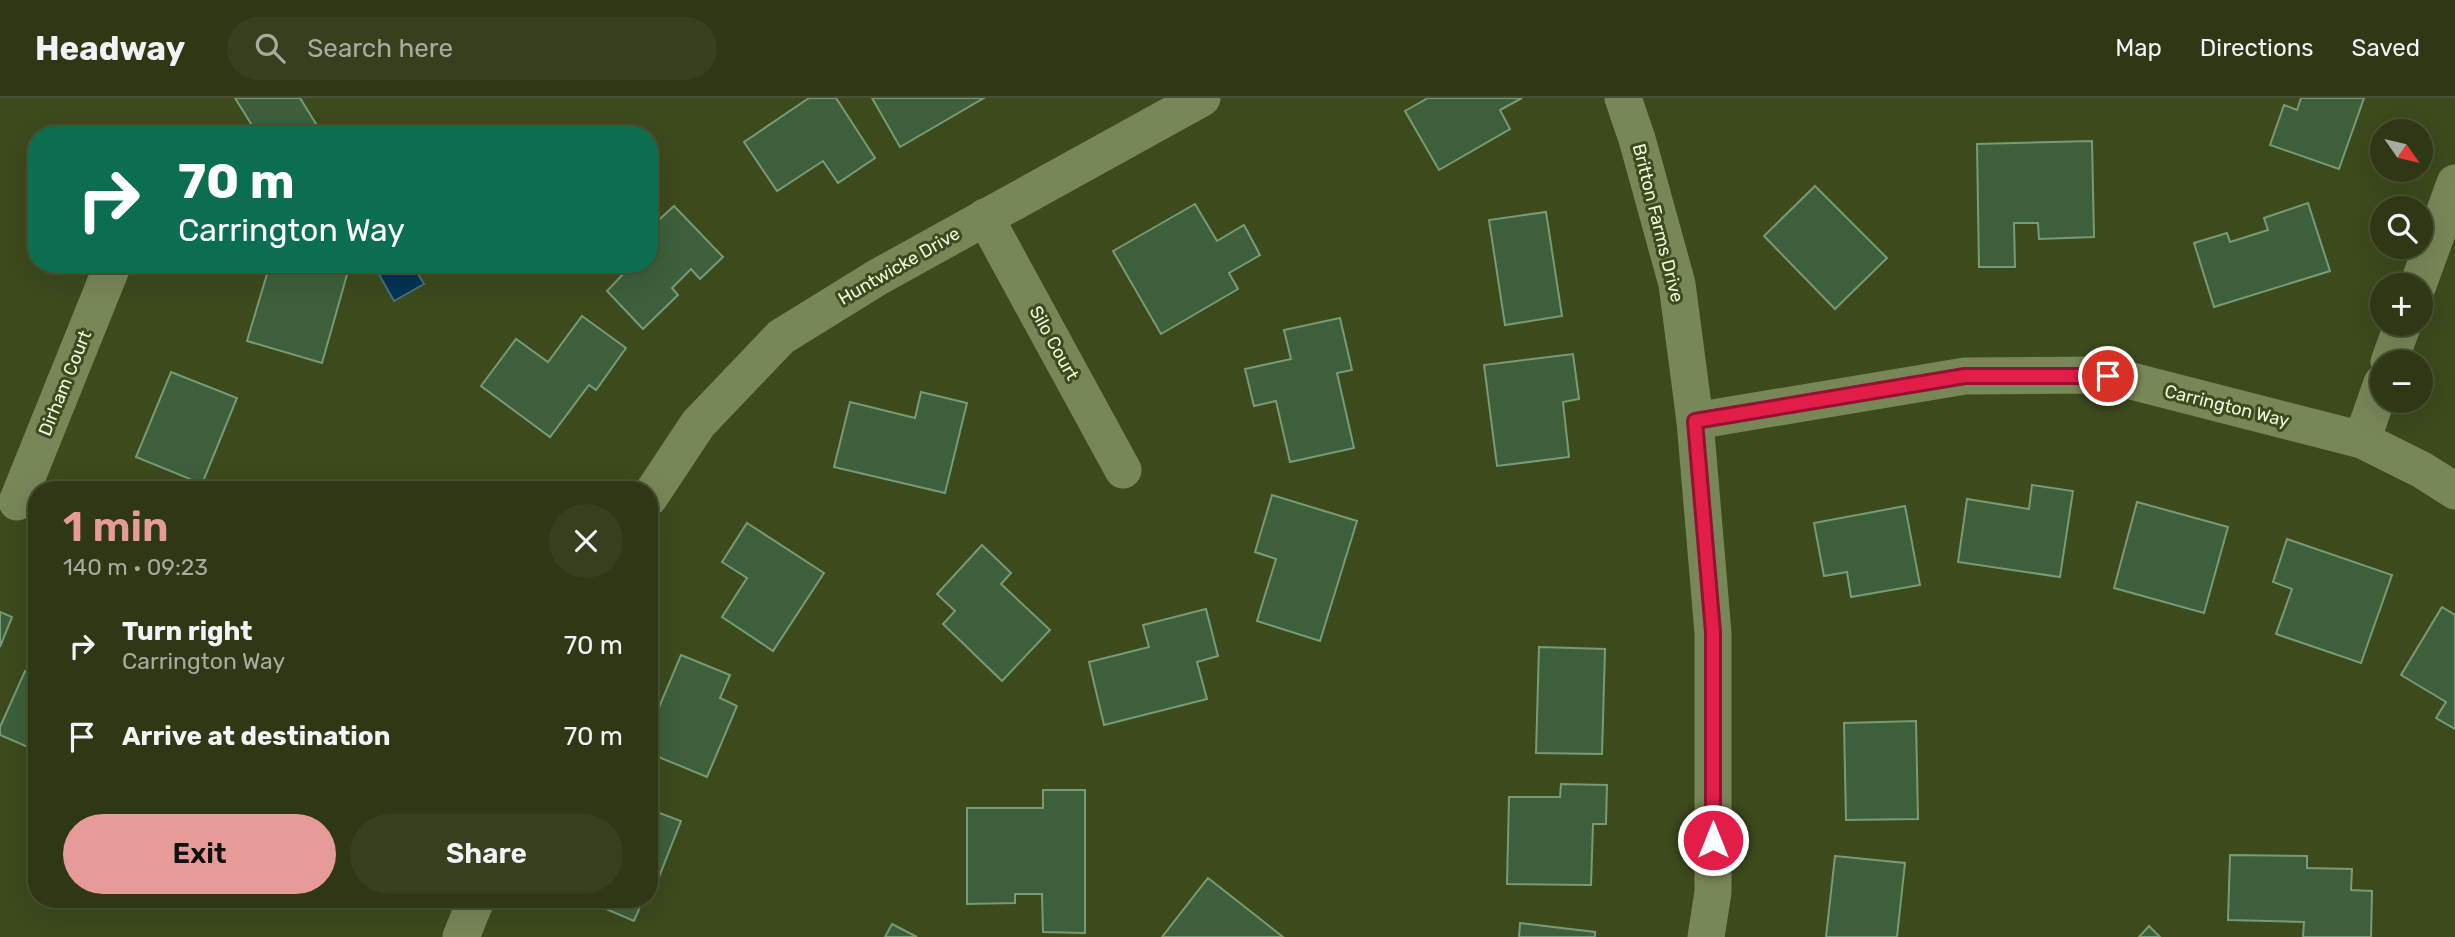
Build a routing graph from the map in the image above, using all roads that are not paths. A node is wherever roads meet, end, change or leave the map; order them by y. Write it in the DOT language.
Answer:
graph roads {
  1 [pos="1202,98"];
  2 [pos="1623,98"];
  3 [pos="2455,183"];
  4 [pos="985,217"];
  5 [pos="109,273"];
  6 [pos="2422,273"];
  7 [pos="2371,413"];
  8 [pos="1695,421"];
  9 [pos="2362,440"];
  10 [pos="1123,470"];
  11 [pos="658,484"];
  12 [pos="2455,491"];
  13 [pos="18,502"];
  14 [pos="473,908"];
  15 [pos="461,937"];
  16 [pos="1706,937"];
  1 -- 4 [label="street, Huntwicke Drive"];
  2 -- 8 [label="street, Britton Farms Drive"];
  3 -- 6 [label="street"];
  4 -- 10 [label="street, Silo Court"];
  4 -- 11 [label="street, Huntwicke Drive"];
  5 -- 13 [label="street, Dirham Court"];
  7 -- 9 [label="street"];
  8 -- 9 [label="street, Carrington Way"];
  8 -- 16 [label="street, Britton Farms Drive"];
  9 -- 12 [label="street, Carrington Way"];
  14 -- 15 [label="street"];
}
